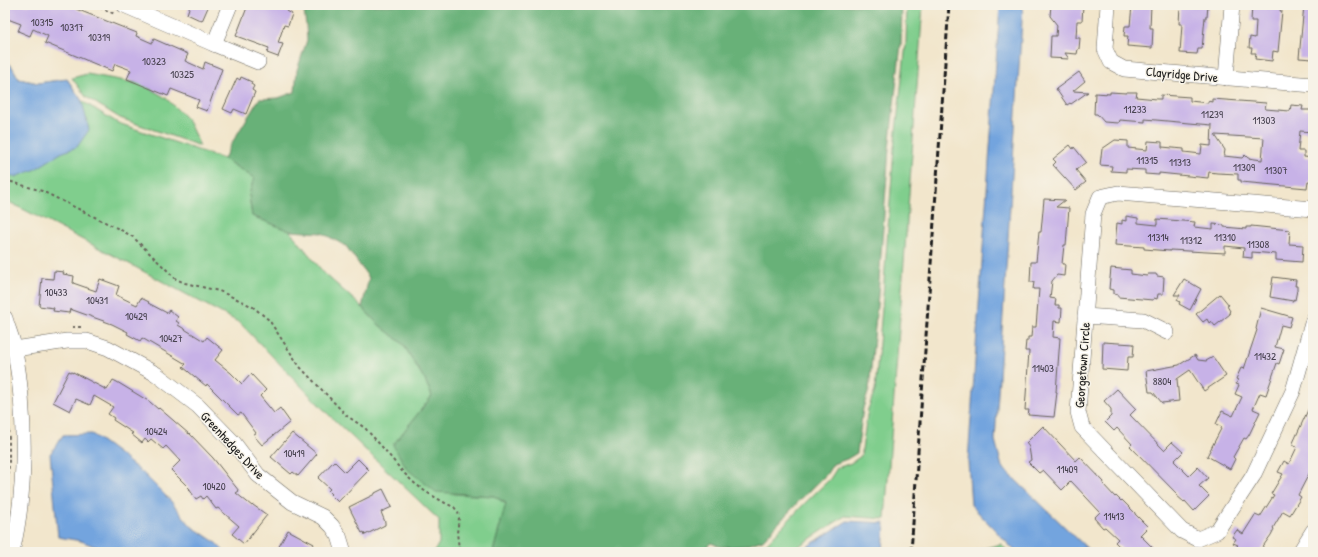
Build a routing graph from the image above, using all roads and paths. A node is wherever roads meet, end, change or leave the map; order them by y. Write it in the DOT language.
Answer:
graph roads {
  1 [pos="124,5"];
  2 [pos="230,5"];
  3 [pos="1108,5"];
  4 [pos="1232,5"];
  5 [pos="150,10"];
  6 [pos="214,44"];
  7 [pos="258,62"];
  8 [pos="1226,78"];
  9 [pos="1313,85"];
  10 [pos="5,180"];
  11 [pos="1313,209"];
  12 [pos="1085,316"];
  13 [pos="5,318"];
  14 [pos="1313,320"];
  15 [pos="1167,332"];
  16 [pos="15,349"];
  17 [pos="5,394"];
  18 [pos="5,511"];
  19 [pos="1313,531"];
  20 [pos="12,552"];
  21 [pos="342,552"];
  22 [pos="457,552"];
  23 [pos="1300,552"];
  1 -- 5 [label="street"];
  2 -- 6 [label="street"];
  3 -- 8 [label="street, Clayridge Drive"];
  4 -- 8 [label="street"];
  5 -- 6 [label="street"];
  6 -- 7 [label="street"];
  8 -- 9 [label="street, Clayridge Drive"];
  10 -- 22 [label="path"];
  11 -- 12 [label="street, Georgetown Circle"];
  12 -- 14 [label="street, Georgetown Circle"];
  12 -- 15 [label="street"];
  13 -- 16 [label="street"];
  16 -- 20 [label="street"];
  16 -- 21 [label="street, Greenhedges Drive"];
  17 -- 18 [label="path"];
  19 -- 23 [label="street"];
}
